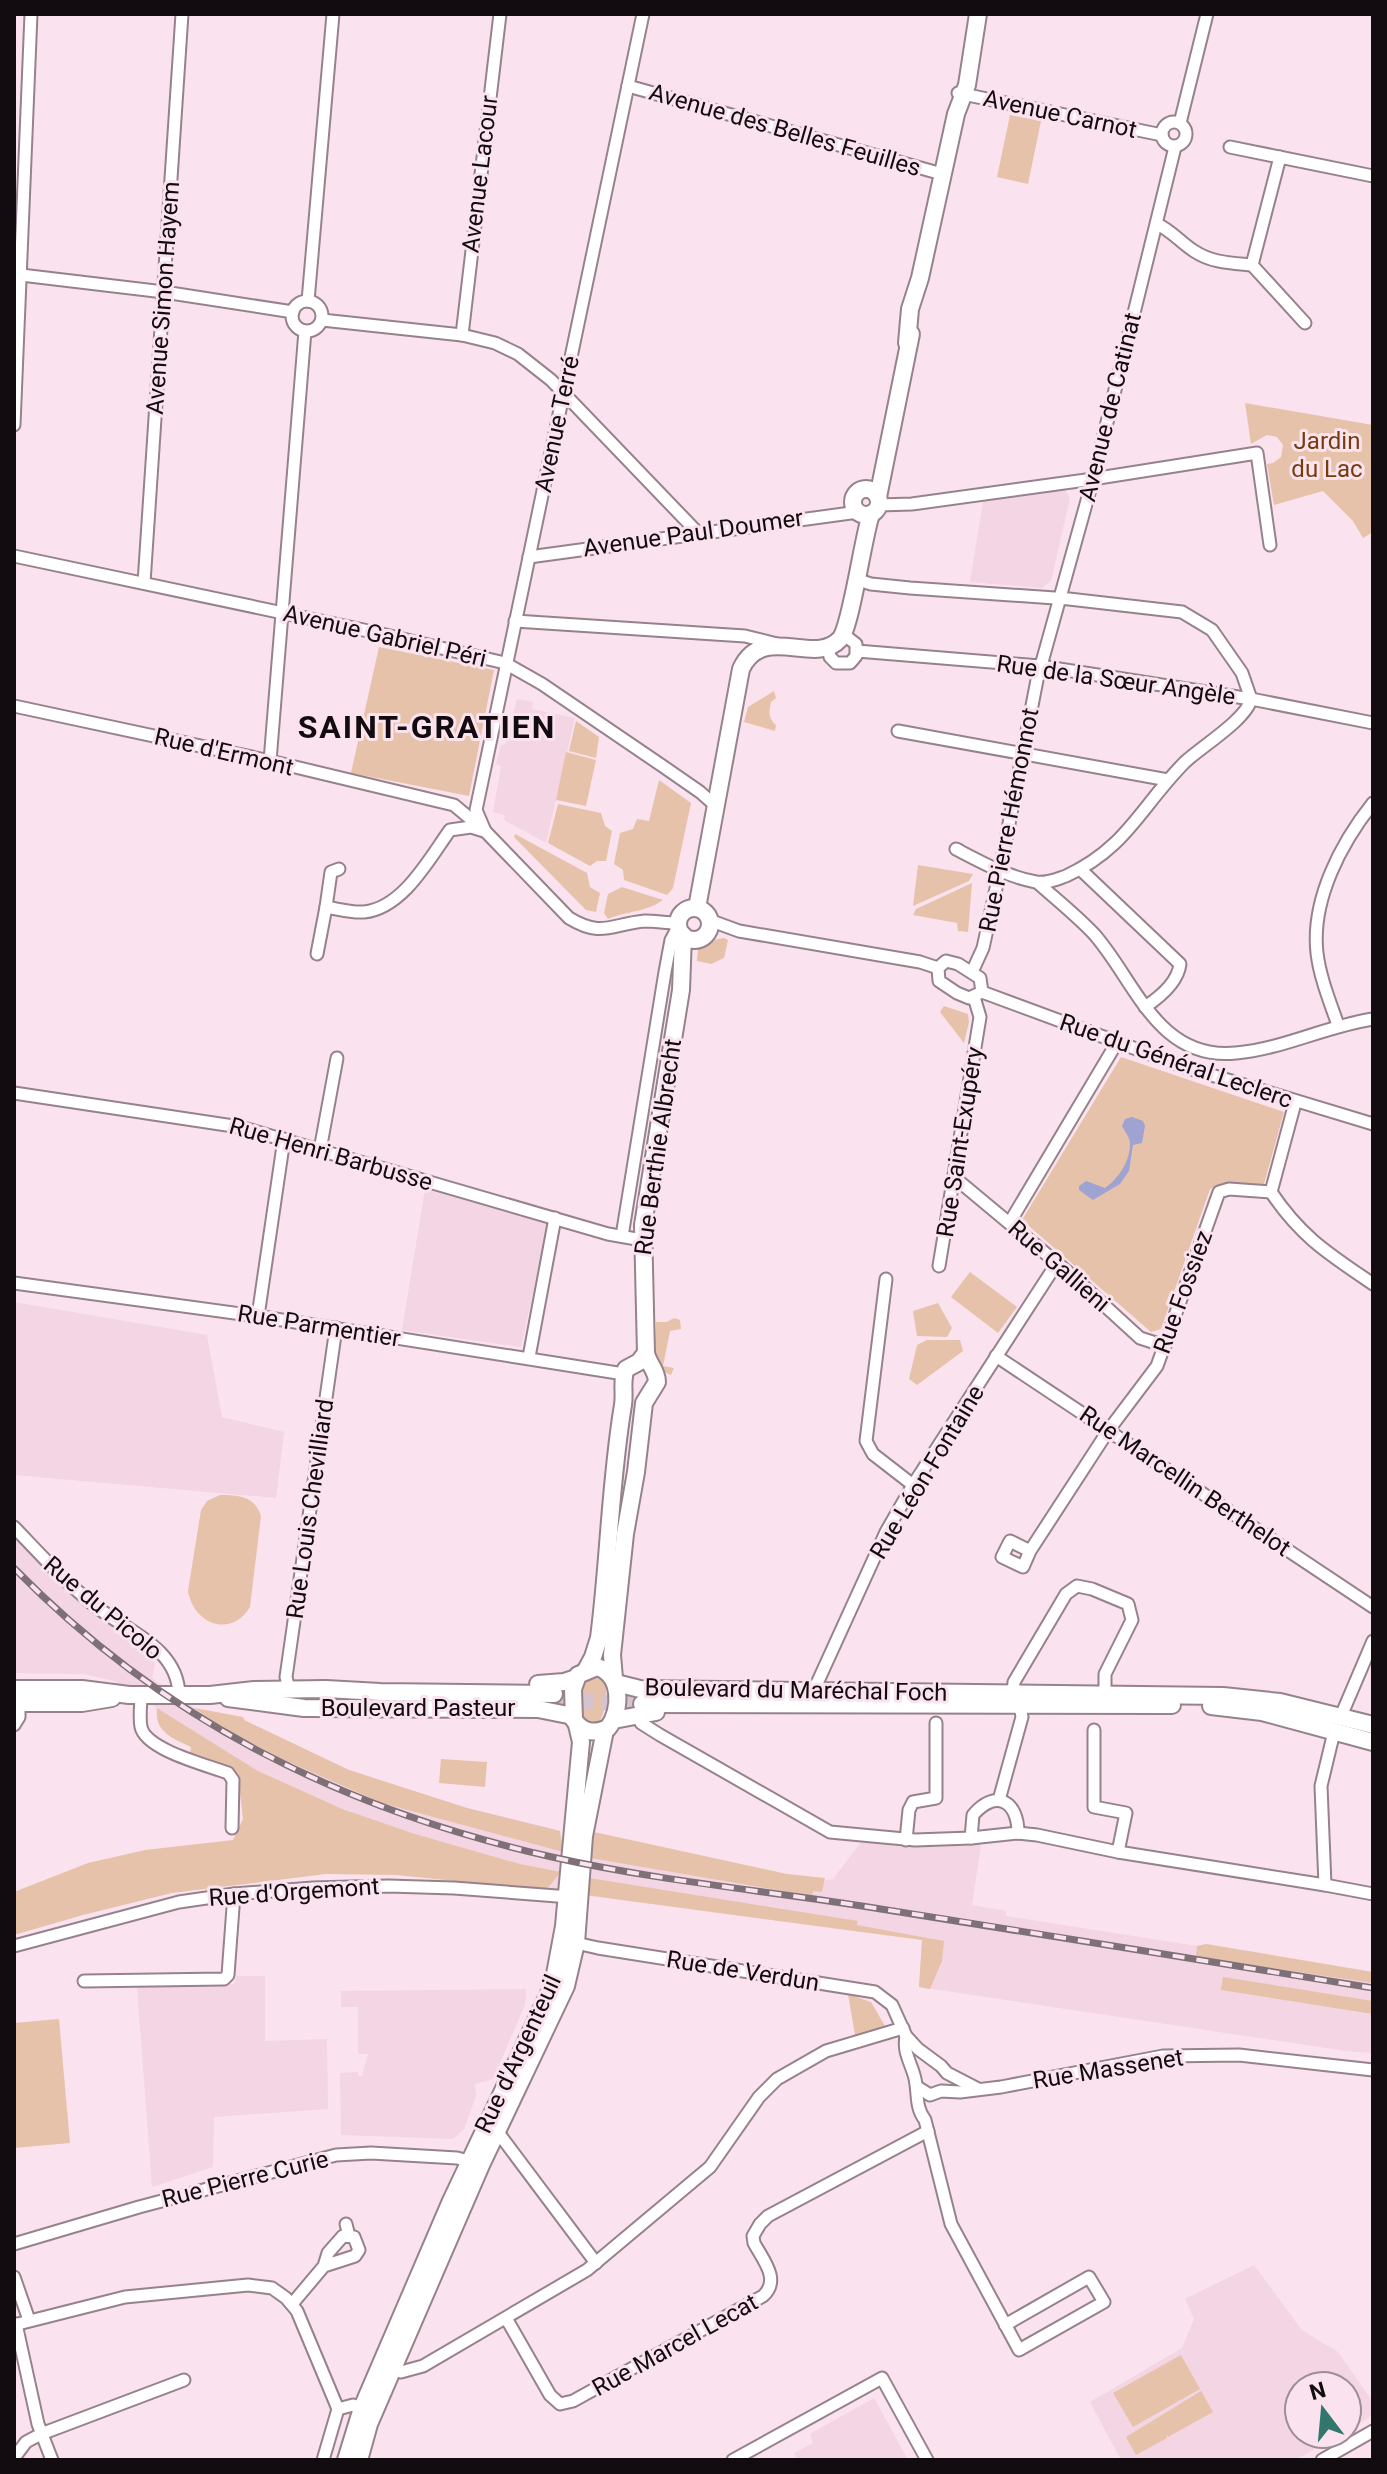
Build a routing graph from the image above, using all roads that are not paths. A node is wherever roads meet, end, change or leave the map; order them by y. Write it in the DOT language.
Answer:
graph roads {
  1 [pos="31,14"];
  2 [pos="182,14"];
  3 [pos="333,14"];
  4 [pos="500,14"];
  5 [pos="643,14"];
  6 [pos="978,14"];
  7 [pos="1207,14"];
  8 [pos="628,86"];
  9 [pos="961,93"];
  10 [pos="1180,123"];
  11 [pos="1162,135"];
  12 [pos="1175,147"];
  13 [pos="1230,147"];
  14 [pos="1280,157"];
  15 [pos="942,174"];
  16 [pos="1373,176"];
  17 [pos="1157,224"];
  18 [pos="1252,265"];
  19 [pos="21,275"];
  20 [pos="164,292"];
  21 [pos="308,301"];
  22 [pos="293,312"];
  23 [pos="322,320"];
  24 [pos="1305,323"];
  25 [pos="305,331"];
  26 [pos="462,335"];
  27 [pos="563,394"];
  28 [pos="14,425"];
  29 [pos="1093,479"];
  30 [pos="870,503"];
  31 [pos="697,532"];
  32 [pos="1270,545"];
  33 [pos="14,556"];
  34 [pos="529,557"];
  35 [pos="855,579"];
  36 [pos="144,583"];
  37 [pos="1059,599"];
  38 [pos="283,613"];
  39 [pos="515,621"];
  40 [pos="843,634"];
  41 [pos="782,645"];
  42 [pos="828,647"];
  43 [pos="857,651"];
  44 [pos="505,663"];
  45 [pos="1040,666"];
  46 [pos="1251,699"];
  47 [pos="14,706"];
  48 [pos="1373,723"];
  49 [pos="898,731"];
  50 [pos="1023,755"];
  51 [pos="270,761"];
  52 [pos="1168,780"];
  53 [pos="434,801"];
  54 [pos="1373,803"];
  55 [pos="717,807"];
  56 [pos="450,830"];
  57 [pos="485,831"];
  58 [pos="956,849"];
  59 [pos="339,869"];
  60 [pos="1080,869"];
  61 [pos="1000,870"];
  62 [pos="1039,884"];
  63 [pos="326,907"];
  64 [pos="693,926"];
  65 [pos="317,954"];
  66 [pos="938,968"];
  67 [pos="972,972"];
  68 [pos="978,995"];
  69 [pos="1004,1000"];
  70 [pos="1145,1007"];
  71 [pos="980,1017"];
  72 [pos="1373,1019"];
  73 [pos="1338,1025"];
  74 [pos="1116,1044"];
  75 [pos="1190,1045"];
  76 [pos="337,1058"];
  77 [pos="1185,1067"];
  78 [pos="14,1093"];
  79 [pos="1295,1103"];
  80 [pos="1373,1124"];
  81 [pos="284,1139"];
  82 [pos="320,1150"];
  83 [pos="955,1178"];
  84 [pos="1271,1192"];
  85 [pos="555,1218"];
  86 [pos="1010,1222"];
  87 [pos="622,1236"];
  88 [pos="642,1240"];
  89 [pos="1057,1263"];
  90 [pos="939,1266"];
  91 [pos="886,1279"];
  92 [pos="14,1283"];
  93 [pos="1373,1284"];
  94 [pos="258,1316"];
  95 [pos="336,1328"];
  96 [pos="1165,1346"];
  97 [pos="996,1356"];
  98 [pos="529,1357"];
  99 [pos="644,1360"];
  100 [pos="625,1381"];
  101 [pos="646,1395"];
  102 [pos="1108,1431"];
  103 [pos="635,1477"];
  104 [pos="913,1485"];
  105 [pos="610,1515"];
  106 [pos="14,1527"];
  107 [pos="1030,1551"];
  108 [pos="1373,1607"];
  109 [pos="1373,1641"];
  110 [pos="581,1674"];
  111 [pos="615,1681"];
  112 [pos="289,1689"];
  113 [pos="332,1689"];
  114 [pos="814,1690"];
  115 [pos="976,1692"];
  116 [pos="1105,1693"];
  117 [pos="135,1695"];
  118 [pos="179,1695"];
  119 [pos="210,1695"];
  120 [pos="17,1696"];
  121 [pos="1017,1699"];
  122 [pos="263,1704"];
  123 [pos="640,1706"];
  124 [pos="575,1720"];
  125 [pos="936,1723"];
  126 [pos="1338,1724"];
  127 [pos="14,1725"];
  128 [pos="609,1725"];
  129 [pos="1373,1725"];
  130 [pos="1094,1730"];
  131 [pos="1373,1742"];
  132 [pos="999,1800"];
  133 [pos="232,1828"];
  134 [pos="1018,1833"];
  135 [pos="971,1838"];
  136 [pos="906,1840"];
  137 [pos="1118,1852"];
  138 [pos="1325,1885"];
  139 [pos="234,1894"];
  140 [pos="1373,1894"];
  141 [pos="573,1896"];
  142 [pos="564,1926"];
  143 [pos="576,1943"];
  144 [pos="14,1946"];
  145 [pos="84,1981"];
  146 [pos="905,2032"];
  147 [pos="933,2062"];
  148 [pos="1373,2070"];
  149 [pos="947,2073"];
  150 [pos="916,2082"];
  151 [pos="978,2089"];
  152 [pos="938,2092"];
  153 [pos="927,2126"];
  154 [pos="497,2131"];
  155 [pos="475,2162"];
  156 [pos="14,2244"];
  157 [pos="596,2263"];
  158 [pos="324,2266"];
  159 [pos="14,2277"];
  160 [pos="292,2304"];
  161 [pos="506,2318"];
  162 [pos="29,2320"];
  163 [pos="15,2325"];
  164 [pos="1005,2325"];
  165 [pos="19,2362"];
  166 [pos="386,2368"];
  167 [pos="184,2380"];
  168 [pos="338,2409"];
  169 [pos="368,2410"];
  170 [pos="1373,2431"];
  171 [pos="41,2434"];
  172 [pos="14,2458"];
  173 [pos="52,2460"];
  174 [pos="323,2460"];
  175 [pos="346,2460"];
  176 [pos="359,2460"];
  177 [pos="733,2460"];
  178 [pos="927,2460"];
  179 [pos="1322,2460"];
  1 -- 19 [label="street"];
  2 -- 20 [label="street, Avenue Simon Hayem"];
  3 -- 21 [label="street"];
  4 -- 26 [label="street, Avenue Lacour"];
  5 -- 8 [label="street, Avenue Terré"];
  6 -- 9 [label="main road"];
  7 -- 10 [label="street, Avenue de Catinat"];
  8 -- 15 [label="street, Avenue des Belles Feuilles"];
  8 -- 27 [label="street, Avenue Terré"];
  9 -- 11 [label="street, Avenue Carnot"];
  9 -- 15 [label="main road"];
  10 -- 11 [label="street"];
  10 -- 12 [label="street, Avenue de Catinat"];
  11 -- 12 [label="street"];
  12 -- 17 [label="street, Avenue de Catinat"];
  13 -- 14 [label="street"];
  14 -- 16 [label="street"];
  14 -- 18 [label="street"];
  15 -- 30 [label="main road"];
  17 -- 18 [label="street"];
  17 -- 29 [label="street, Avenue de Catinat"];
  18 -- 24 [label="street"];
  19 -- 20 [label="street"];
  19 -- 28 [label="street"];
  20 -- 22 [label="street"];
  20 -- 36 [label="street, Avenue Simon Hayem"];
  21 -- 22 [label="street"];
  21 -- 23 [label="street"];
  22 -- 25 [label="street"];
  23 -- 25 [label="street"];
  23 -- 26 [label="street"];
  25 -- 38 [label="street"];
  26 -- 27 [label="street"];
  27 -- 31 [label="street"];
  27 -- 34 [label="street, Avenue Terré"];
  29 -- 30 [label="street, Avenue Paul Doumer"];
  29 -- 32 [label="street, Avenue Paul Doumer"];
  29 -- 37 [label="street, Avenue de Catinat"];
  30 -- 31 [label="street, Avenue Paul Doumer"];
  30 -- 35 [label="main road"];
  31 -- 34 [label="street, Avenue Paul Doumer"];
  33 -- 36 [label="street, Avenue Gabriel Péri"];
  34 -- 39 [label="street, Avenue Terré"];
  35 -- 37 [label="street"];
  35 -- 40 [label="main road"];
  36 -- 38 [label="street, Avenue Gabriel Péri"];
  37 -- 45 [label="street, Avenue de Catinat"];
  37 -- 46 [label="street"];
  38 -- 44 [label="street, Avenue Gabriel Péri"];
  38 -- 51 [label="street"];
  39 -- 41 [label="street"];
  39 -- 44 [label="street, Avenue Terré"];
  40 -- 42 [label="main road"];
  40 -- 43 [label="street"];
  41 -- 42 [label="main road"];
  41 -- 55 [label="main road"];
  42 -- 43 [label="street"];
  43 -- 45 [label="street, Rue de la Sœur Angèle"];
  44 -- 55 [label="street, Avenue Gabriel Péri"];
  44 -- 57 [label="street, Avenue Terré"];
  45 -- 46 [label="street, Rue de la Sœur Angèle"];
  45 -- 50 [label="street, Rue Pierre Hémonnot"];
  46 -- 48 [label="street, Rue de la Sœur Angèle"];
  46 -- 52 [label="street"];
  47 -- 51 [label="street, Rue d'Ermont"];
  49 -- 50 [label="street"];
  50 -- 52 [label="street"];
  50 -- 61 [label="street, Rue Pierre Hémonnot"];
  51 -- 53 [label="street, Rue d'Ermont"];
  52 -- 60 [label="street"];
  53 -- 56 [label="street"];
  53 -- 57 [label="street, Rue d'Ermont"];
  54 -- 73 [label="street"];
  55 -- 64 [label="main road"];
  56 -- 57 [label="street"];
  56 -- 63 [label="street"];
  57 -- 64 [label="street, Rue d'Ermont"];
  58 -- 61 [label="street"];
  59 -- 63 [label="street"];
  60 -- 62 [label="street"];
  60 -- 70 [label="street"];
  61 -- 62 [label="street"];
  61 -- 67 [label="street, Rue Pierre Hémonnot"];
  62 -- 70 [label="street"];
  63 -- 65 [label="street"];
  64 -- 66 [label="street, Rue d'Ermont"];
  64 -- 87 [label="street, Rue Berthie Albrecht"];
  64 -- 88 [label="main road, Rue Berthie Albrecht"];
  66 -- 67 [label="street"];
  66 -- 68 [label="street, Rue du Général Leclerc"];
  67 -- 68 [label="street"];
  68 -- 69 [label="street, Rue du Général Leclerc"];
  68 -- 71 [label="street, Rue Saint-Exupéry"];
  69 -- 71 [label="street, Rue Saint-Exupéry"];
  69 -- 74 [label="street, Rue du Général Leclerc"];
  70 -- 75 [label="street"];
  71 -- 83 [label="street, Rue Saint-Exupéry"];
  72 -- 73 [label="street"];
  73 -- 75 [label="street"];
  74 -- 77 [label="street, Rue du Général Leclerc"];
  74 -- 86 [label="street"];
  75 -- 77 [label="street"];
  76 -- 82 [label="street"];
  77 -- 79 [label="street, Rue du Général Leclerc"];
  78 -- 81 [label="street, Rue Henri Barbusse"];
  79 -- 80 [label="street, Rue du Général Leclerc"];
  79 -- 84 [label="street"];
  81 -- 82 [label="street, Rue Henri Barbusse"];
  81 -- 94 [label="street"];
  82 -- 85 [label="street, Rue Henri Barbusse"];
  83 -- 86 [label="street, Rue Gallieni"];
  83 -- 90 [label="street, Rue Saint-Exupéry"];
  84 -- 93 [label="street"];
  84 -- 96 [label="street, Rue Fossiez"];
  85 -- 87 [label="street, Rue Henri Barbusse"];
  85 -- 98 [label="street"];
  86 -- 89 [label="street, Rue Gallieni"];
  87 -- 88 [label="street, Rue Henri Barbusse"];
  88 -- 99 [label="main road, Rue Berthie Albrecht"];
  89 -- 96 [label="street, Rue Gallieni"];
  89 -- 97 [label="street, Rue Léon Fontaine"];
  91 -- 104 [label="street"];
  92 -- 94 [label="street, Rue Parmentier"];
  94 -- 95 [label="street, Rue Parmentier"];
  95 -- 98 [label="street, Rue Parmentier"];
  95 -- 112 [label="street, Rue Louis Chevilliard"];
  96 -- 102 [label="street, Rue Fossiez"];
  97 -- 102 [label="street, Rue Marcellin Berthelot"];
  97 -- 104 [label="street, Rue Léon Fontaine"];
  98 -- 100 [label="street, Rue Parmentier"];
  99 -- 100 [label="main road"];
  99 -- 101 [label="main road, Rue Berthie Albrecht"];
  100 -- 101 [label="main road"];
  100 -- 105 [label="main road, Rue Berthie Albrecht"];
  101 -- 103 [label="main road, Rue Berthie Albrecht"];
  102 -- 107 [label="street, Rue Fossiez"];
  102 -- 108 [label="street, Rue Marcellin Berthelot"];
  103 -- 105 [label="main road, Rue Berthie Albrecht"];
  103 -- 111 [label="main road, Rue Berthie Albrecht"];
  104 -- 114 [label="street, Rue Léon Fontaine"];
  105 -- 110 [label="main road, Rue Berthie Albrecht"];
  106 -- 118 [label="street, Rue du Picolo"];
  109 -- 126 [label="street"];
  110 -- 111 [label="main road"];
  110 -- 113 [label="main road, Boulevard Pasteur"];
  110 -- 124 [label="main road"];
  111 -- 114 [label="main road, Boulevard du Maréchal Foch"];
  111 -- 128 [label="main road"];
  112 -- 113 [label="main road, Boulevard Pasteur"];
  112 -- 119 [label="main road, Boulevard Pasteur"];
  113 -- 122 [label="main road, Boulevard Pasteur"];
  114 -- 115 [label="main road, Boulevard du Maréchal Foch"];
  115 -- 121 [label="main road, Boulevard du Maréchal Foch"];
  115 -- 123 [label="main road, Boulevard du Maréchal Foch"];
  116 -- 121 [label="main road, Boulevard du Maréchal Foch"];
  116 -- 121 [label="street"];
  116 -- 126 [label="main road, Boulevard du Maréchal Foch"];
  117 -- 118 [label="main road, Boulevard Pasteur"];
  117 -- 120 [label="main road, Boulevard Pasteur"];
  117 -- 133 [label="street"];
  118 -- 119 [label="main road, Boulevard Pasteur"];
  119 -- 122 [label="main road, Boulevard Pasteur"];
  120 -- 127 [label="street"];
  121 -- 123 [label="main road, Boulevard du Maréchal Foch"];
  121 -- 126 [label="main road, Boulevard du Maréchal Foch"];
  121 -- 132 [label="street"];
  122 -- 124 [label="main road, Boulevard Pasteur"];
  123 -- 128 [label="main road, Boulevard du Maréchal Foch"];
  123 -- 136 [label="street"];
  124 -- 128 [label="main road"];
  124 -- 141 [label="main road, Rue d'Argenteuil"];
  125 -- 136 [label="street"];
  126 -- 129 [label="main road, Boulevard du Maréchal Foch"];
  126 -- 131 [label="main road, Boulevard du Maréchal Foch"];
  126 -- 138 [label="street"];
  128 -- 141 [label="main road, Rue d'Argenteuil"];
  130 -- 137 [label="street"];
  132 -- 134 [label="street"];
  132 -- 135 [label="street"];
  134 -- 135 [label="street"];
  134 -- 137 [label="street"];
  135 -- 136 [label="street"];
  137 -- 138 [label="street"];
  138 -- 140 [label="street"];
  139 -- 141 [label="street, Rue d'Orgemont"];
  139 -- 144 [label="street, Rue d'Orgemont"];
  139 -- 145 [label="street"];
  141 -- 142 [label="main road, Rue d'Argenteuil"];
  141 -- 143 [label="main road, Rue d'Argenteuil"];
  142 -- 143 [label="street"];
  142 -- 155 [label="main road, Rue d'Argenteuil"];
  143 -- 146 [label="street, Rue de Verdun"];
  143 -- 154 [label="main road, Rue d'Argenteuil"];
  146 -- 147 [label="street"];
  146 -- 150 [label="street"];
  146 -- 157 [label="street"];
  147 -- 149 [label="street"];
  147 -- 150 [label="street"];
  148 -- 151 [label="street, Rue Massenet"];
  149 -- 151 [label="street"];
  149 -- 152 [label="street"];
  150 -- 152 [label="street"];
  150 -- 153 [label="street"];
  151 -- 152 [label="street, Rue Massenet"];
  152 -- 153 [label="street"];
  153 -- 161 [label="street, Rue Marcel Lecat"];
  153 -- 164 [label="street"];
  154 -- 155 [label="main road, Rue d'Argenteuil"];
  154 -- 157 [label="street, Rue d'Argenteuil"];
  155 -- 156 [label="street, Rue Pierre Curie"];
  155 -- 166 [label="main road, Rue d'Argenteuil"];
  157 -- 161 [label="street"];
  158 -- 158 [label="street"];
  158 -- 160 [label="street"];
  159 -- 162 [label="street"];
  160 -- 162 [label="street"];
  160 -- 168 [label="street"];
  161 -- 166 [label="street"];
  162 -- 163 [label="street"];
  163 -- 165 [label="street"];
  164 -- 164 [label="street"];
  165 -- 171 [label="street"];
  166 -- 169 [label="main road, Rue d'Argenteuil"];
  167 -- 171 [label="street"];
  168 -- 169 [label="street"];
  168 -- 174 [label="street"];
  169 -- 175 [label="main road, Rue d'Argenteuil"];
  169 -- 176 [label="main road, Rue d'Argenteuil"];
  170 -- 179 [label="street"];
  171 -- 172 [label="street"];
  171 -- 173 [label="street"];
  177 -- 178 [label="street"];
}
